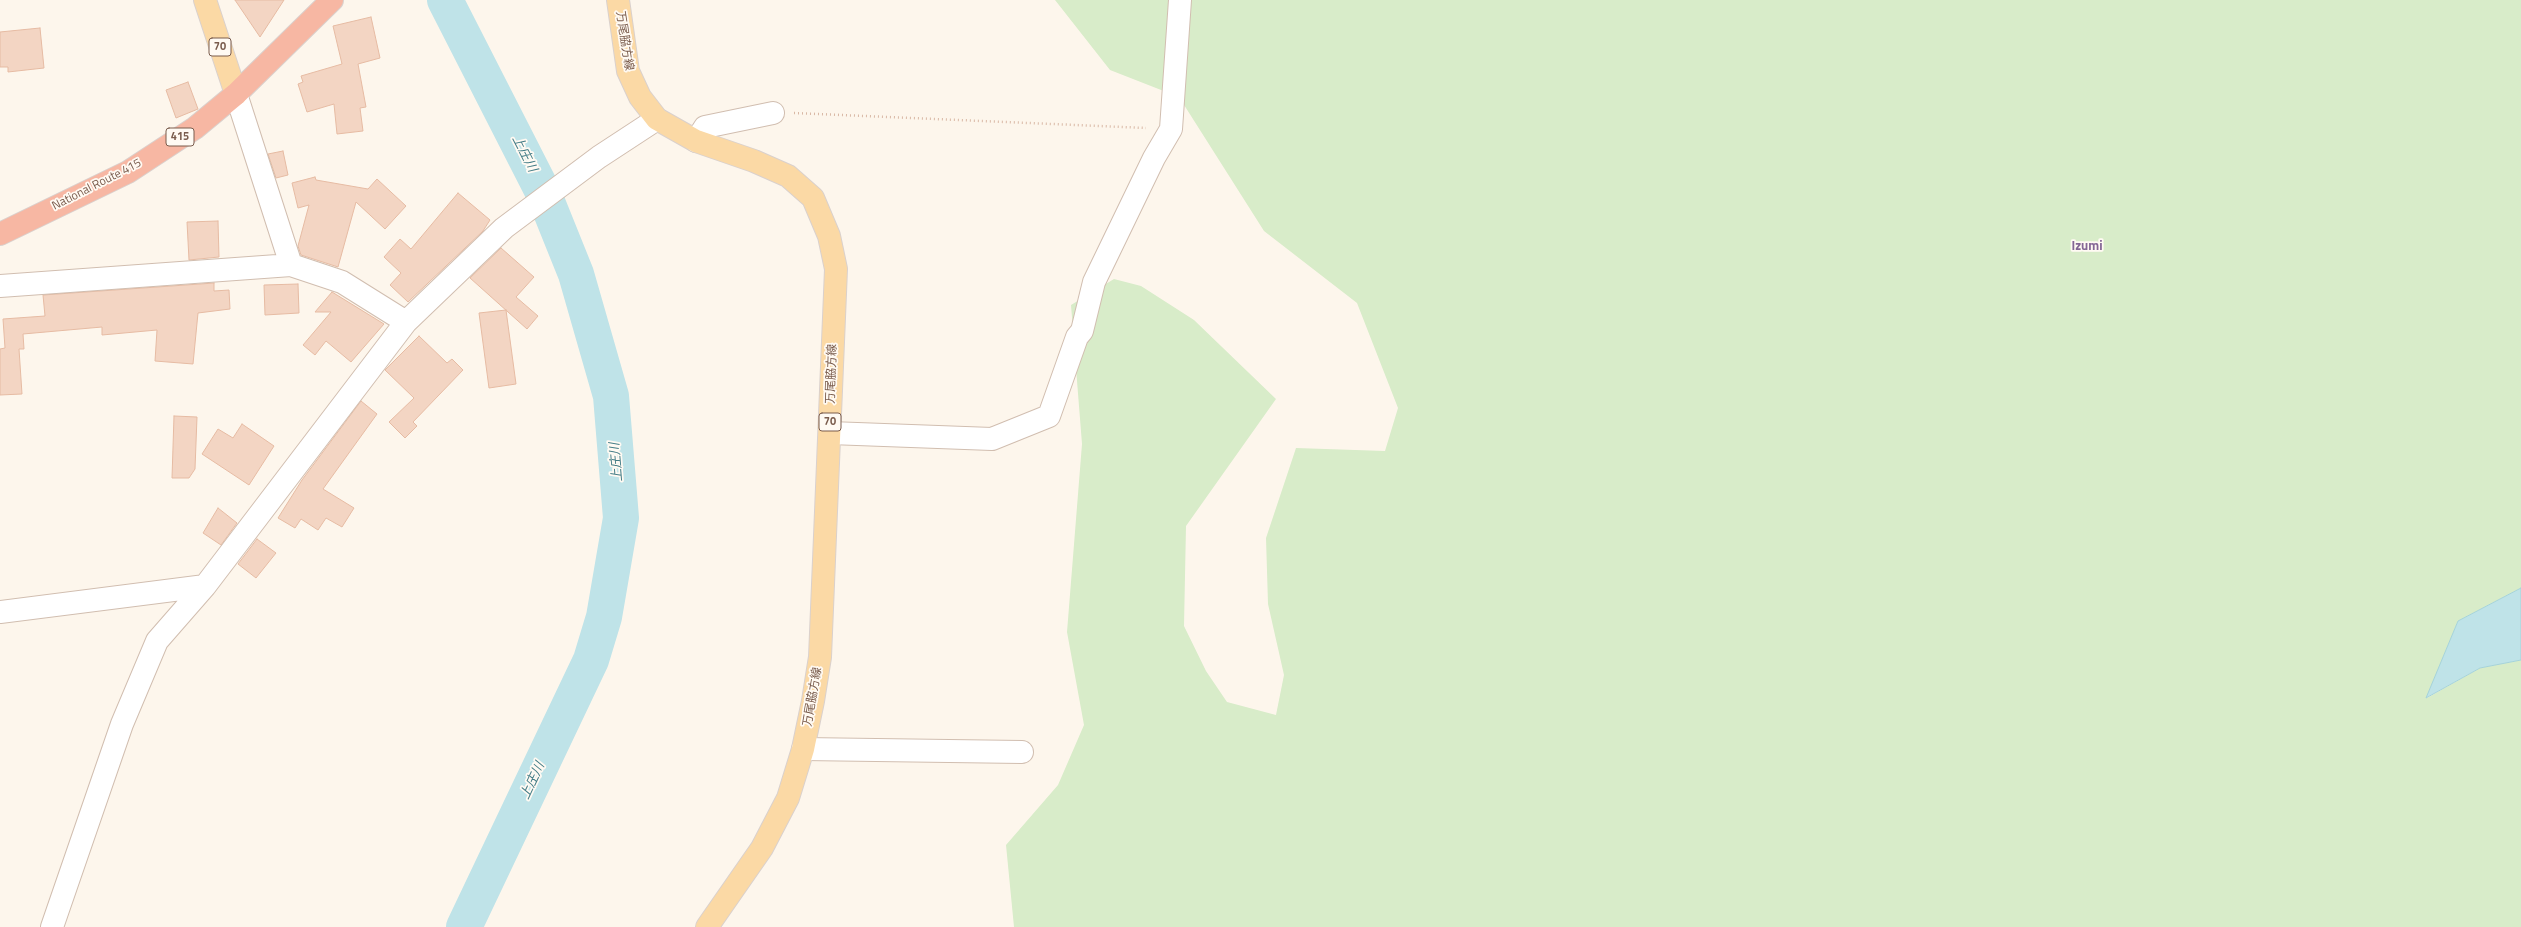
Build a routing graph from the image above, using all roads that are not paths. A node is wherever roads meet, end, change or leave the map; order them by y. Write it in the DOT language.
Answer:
graph roads {
  1 [pos="204,0"];
  2 [pos="332,0"];
  3 [pos="618,0"];
  4 [pos="1180,0"];
  5 [pos="236,94"];
  6 [pos="773,113"];
  7 [pos="657,119"];
  8 [pos="696,141"];
  9 [pos="0,234"];
  10 [pos="291,265"];
  11 [pos="0,286"];
  12 [pos="406,322"];
  13 [pos="830,432"];
  14 [pos="205,586"];
  15 [pos="0,612"];
  16 [pos="803,749"];
  17 [pos="1022,752"];
  18 [pos="52,927"];
  19 [pos="706,927"];
  1 -- 5 [label="main road, 70"];
  2 -- 5 [label="highway, National Route 415 / 415"];
  3 -- 7 [label="main road, 万尾脇方線 / 70"];
  4 -- 13 [label="street"];
  5 -- 9 [label="highway, National Route 415 / 415"];
  5 -- 10 [label="street"];
  6 -- 8 [label="street"];
  7 -- 8 [label="main road, 万尾脇方線 / 70"];
  7 -- 12 [label="street"];
  8 -- 13 [label="main road, 万尾脇方線 / 70"];
  10 -- 11 [label="street"];
  10 -- 12 [label="street"];
  12 -- 14 [label="street"];
  13 -- 16 [label="main road, 万尾脇方線 / 70"];
  14 -- 15 [label="street"];
  14 -- 18 [label="street"];
  16 -- 17 [label="street"];
  16 -- 19 [label="main road, 万尾脇方線 / 70"];
}
